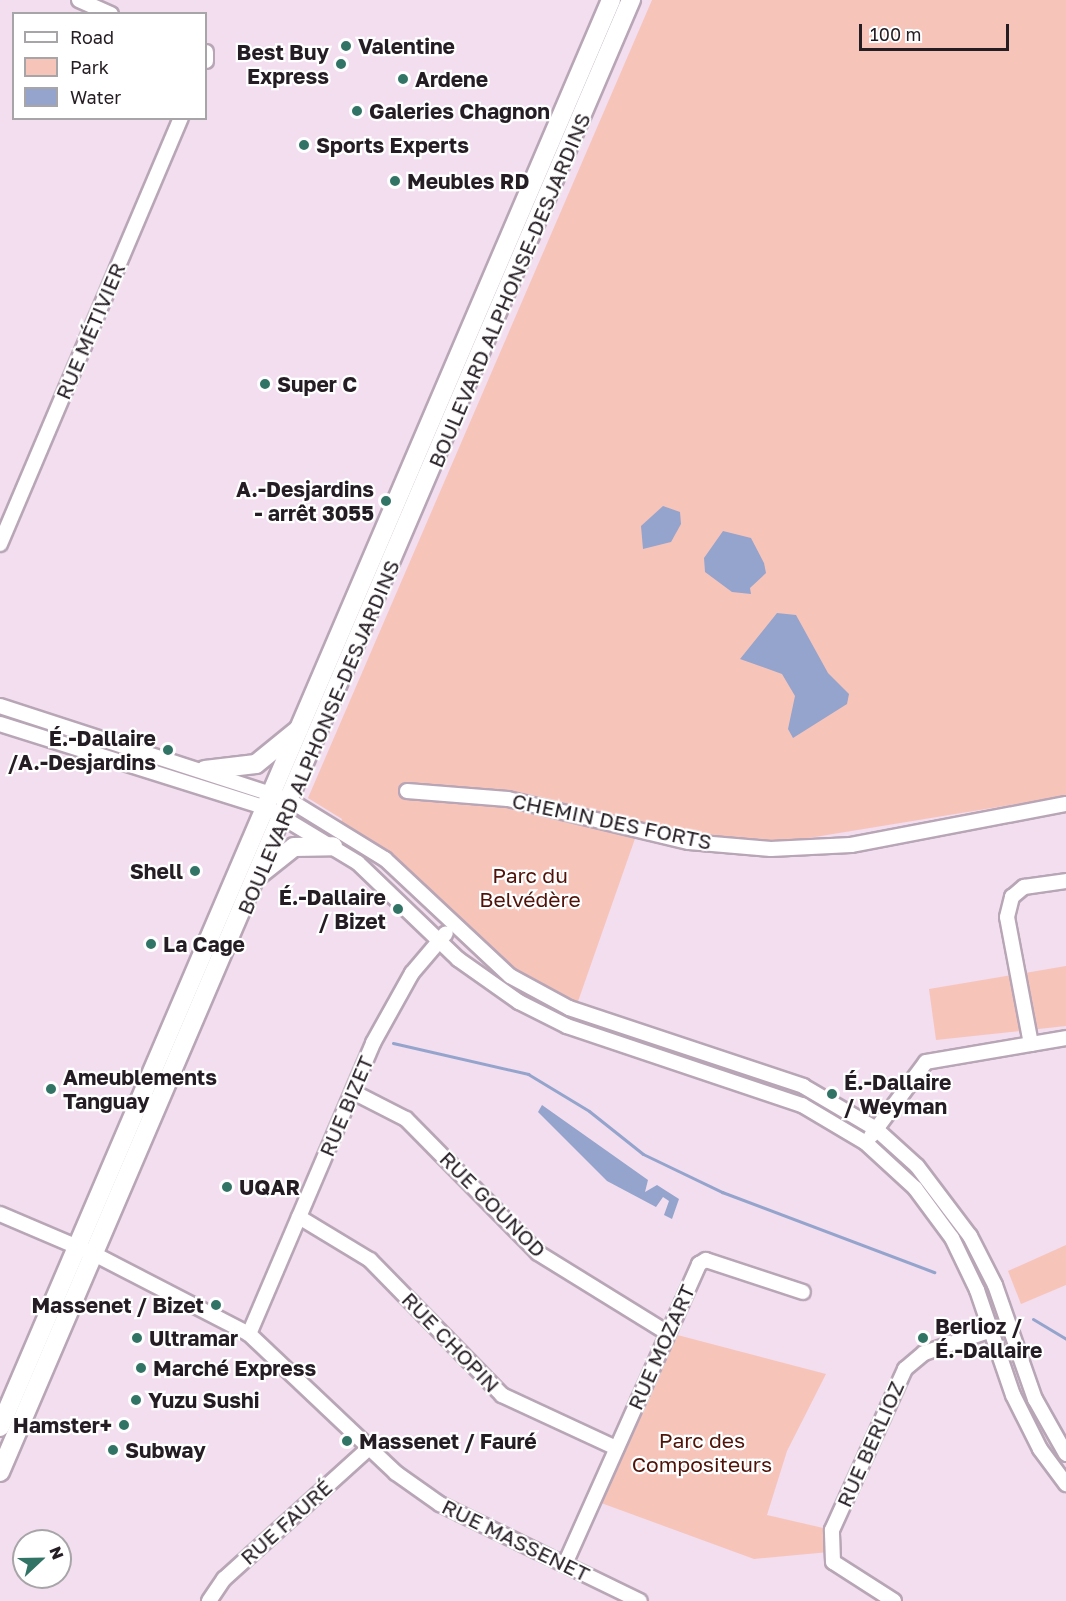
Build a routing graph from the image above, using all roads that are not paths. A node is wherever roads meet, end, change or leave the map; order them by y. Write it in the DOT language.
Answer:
graph roads {
  1 [pos="79,0"];
  2 [pos="610,0"];
  3 [pos="631,0"];
  4 [pos="106,12"];
  5 [pos="180,120"];
  6 [pos="0,544"];
  7 [pos="0,706"];
  8 [pos="304,723"];
  9 [pos="0,724"];
  10 [pos="205,770"];
  11 [pos="407,791"];
  12 [pos="278,804"];
  13 [pos="1066,804"];
  14 [pos="333,846"];
  15 [pos="1066,881"];
  16 [pos="254,883"];
  17 [pos="453,925"];
  18 [pos="440,940"];
  19 [pos="1066,1038"];
  20 [pos="1031,1044"];
  21 [pos="352,1092"];
  22 [pos="876,1130"];
  23 [pos="866,1143"];
  24 [pos="0,1214"];
  25 [pos="299,1217"];
  26 [pos="77,1246"];
  27 [pos="96,1255"];
  28 [pos="803,1292"];
  29 [pos="1010,1324"];
  30 [pos="991,1329"];
  31 [pos="666,1332"];
  32 [pos="249,1334"];
  33 [pos="0,1427"];
  34 [pos="369,1448"];
  35 [pos="616,1448"];
  36 [pos="1066,1454"];
  37 [pos="0,1472"];
  38 [pos="1066,1484"];
  39 [pos="565,1564"];
  40 [pos="208,1601"];
  41 [pos="640,1601"];
  42 [pos="894,1601"];
  1 -- 4 [label="street"];
  2 -- 8 [label="main road, BOULEVARD ALPHONSE-DESJARDINS"];
  3 -- 12 [label="main road, BOULEVARD ALPHONSE-DESJARDINS"];
  5 -- 6 [label="street, RUE MÉTIVIER"];
  7 -- 10 [label="street"];
  8 -- 10 [label="main road"];
  8 -- 12 [label="main road, BOULEVARD ALPHONSE-DESJARDINS"];
  9 -- 12 [label="street"];
  10 -- 12 [label="street"];
  11 -- 13 [label="street, CHEMIN DES FORTS"];
  12 -- 14 [label="street"];
  12 -- 16 [label="main road, BOULEVARD ALPHONSE-DESJARDINS"];
  12 -- 17 [label="street"];
  12 -- 26 [label="main road, BOULEVARD ALPHONSE-DESJARDINS"];
  14 -- 16 [label="main road"];
  14 -- 18 [label="street"];
  15 -- 20 [label="street"];
  16 -- 27 [label="main road, BOULEVARD ALPHONSE-DESJARDINS"];
  17 -- 18 [label="street, RUE BIZET"];
  17 -- 22 [label="street"];
  18 -- 21 [label="street, RUE BIZET"];
  18 -- 23 [label="street"];
  19 -- 20 [label="street"];
  20 -- 22 [label="street"];
  21 -- 25 [label="street, RUE BIZET"];
  21 -- 31 [label="street, RUE GOUNOD"];
  22 -- 23 [label="street"];
  22 -- 29 [label="street"];
  23 -- 30 [label="street"];
  24 -- 26 [label="street, RUE MASSENET"];
  25 -- 32 [label="street, RUE BIZET"];
  25 -- 35 [label="street, RUE CHOPIN"];
  26 -- 27 [label="street, RUE MASSENET"];
  26 -- 33 [label="main road, BOULEVARD ALPHONSE-DESJARDINS"];
  27 -- 32 [label="street, RUE MASSENET"];
  27 -- 37 [label="main road, BOULEVARD ALPHONSE-DESJARDINS"];
  28 -- 31 [label="street, RUE MOZART"];
  29 -- 30 [label="street, RUE BERLIOZ"];
  29 -- 36 [label="street"];
  30 -- 38 [label="street"];
  30 -- 42 [label="street, RUE BERLIOZ"];
  31 -- 35 [label="street, RUE MOZART"];
  32 -- 34 [label="street, RUE MASSENET"];
  34 -- 39 [label="street, RUE MASSENET"];
  34 -- 40 [label="street, RUE FAURÉ"];
  35 -- 39 [label="street, RUE MOZART"];
  39 -- 41 [label="street, RUE MASSENET"];
}
